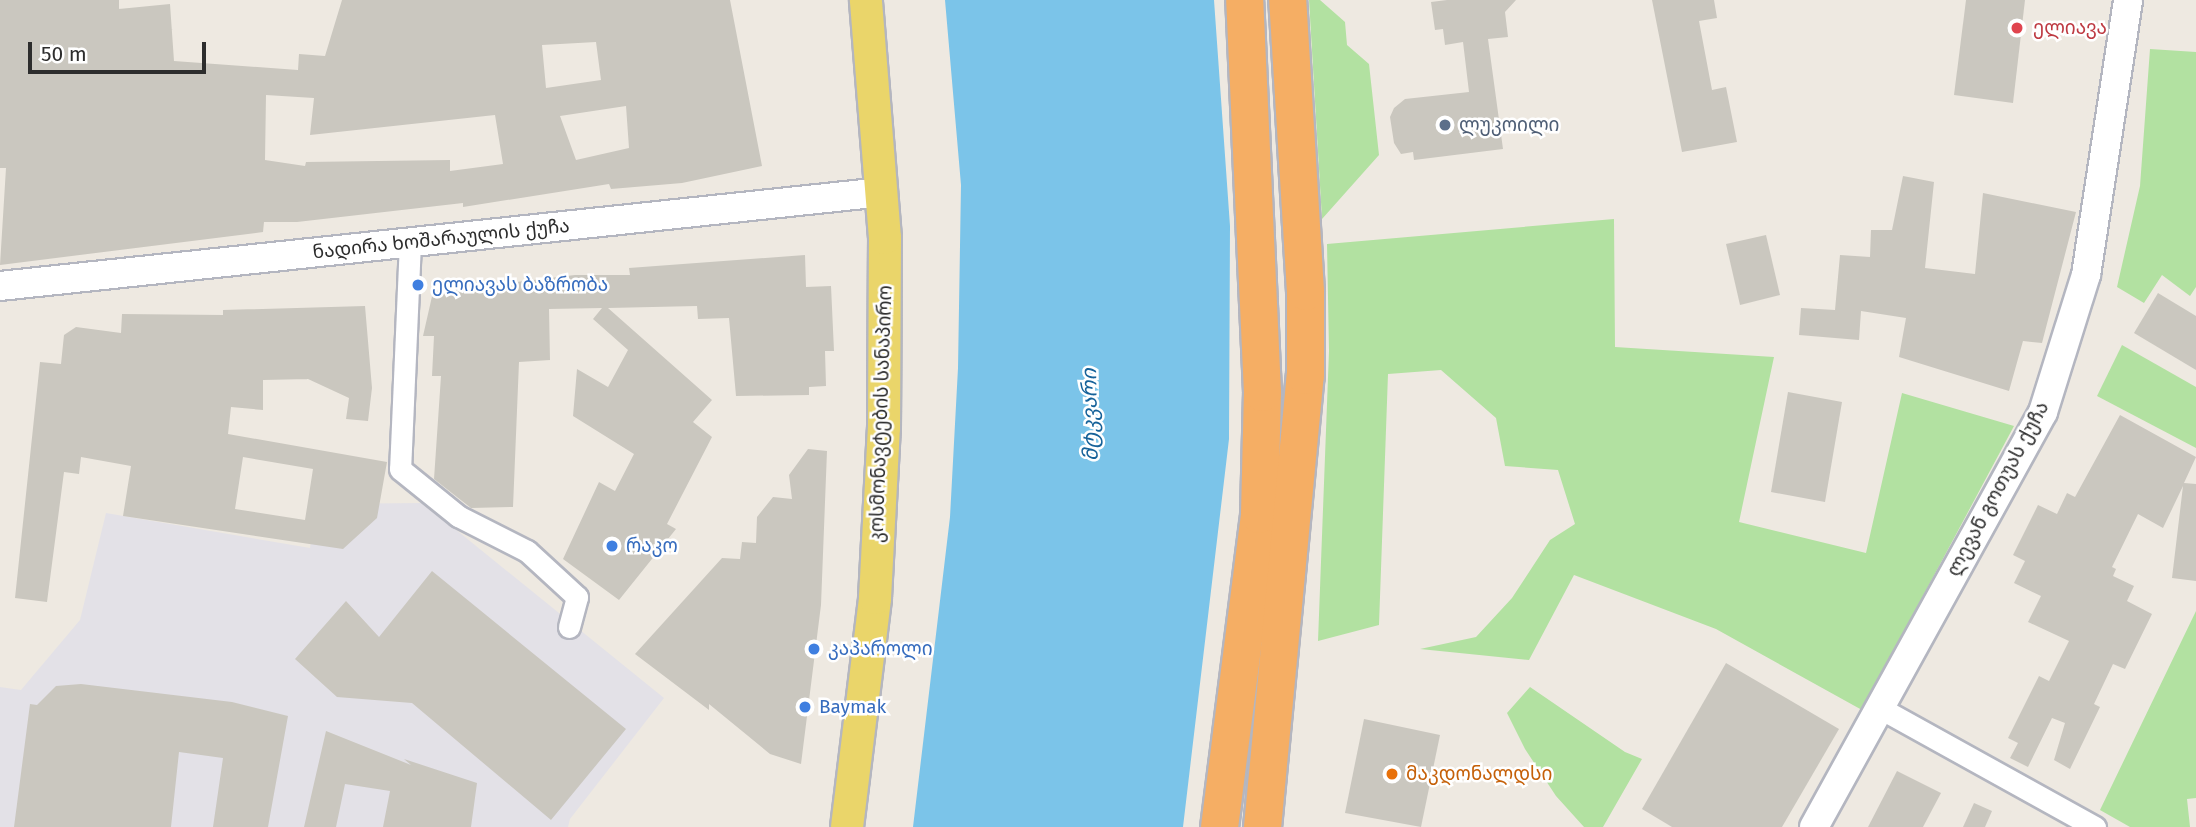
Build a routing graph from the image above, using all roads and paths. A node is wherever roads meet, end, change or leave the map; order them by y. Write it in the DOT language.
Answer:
graph roads {
  1 [pos="866,0"];
  2 [pos="1244,0"];
  3 [pos="1287,0"];
  4 [pos="2128,0"];
  5 [pos="882,192"];
  6 [pos="410,242"];
  7 [pos="0,286"];
  8 [pos="569,626"];
  9 [pos="1880,708"];
  10 [pos="847,827"];
  11 [pos="1219,827"];
  12 [pos="1262,827"];
  13 [pos="1814,827"];
  14 [pos="2095,827"];
  1 -- 5 [label="main road, კოსმონავტების სანაპირო"];
  2 -- 11 [label="highway"];
  3 -- 12 [label="highway"];
  4 -- 9 [label="street, ლევან გოთუას ქუჩა"];
  5 -- 6 [label="street, ნადირა ხოშარაულის ქუჩა"];
  5 -- 10 [label="main road, კოსმონავტების სანაპირო"];
  6 -- 7 [label="street, ნადირა ხოშარაულის ქუჩა"];
  6 -- 8 [label="street"];
  9 -- 13 [label="street, ლევან გოთუას ქუჩა"];
  9 -- 14 [label="street"];
}
